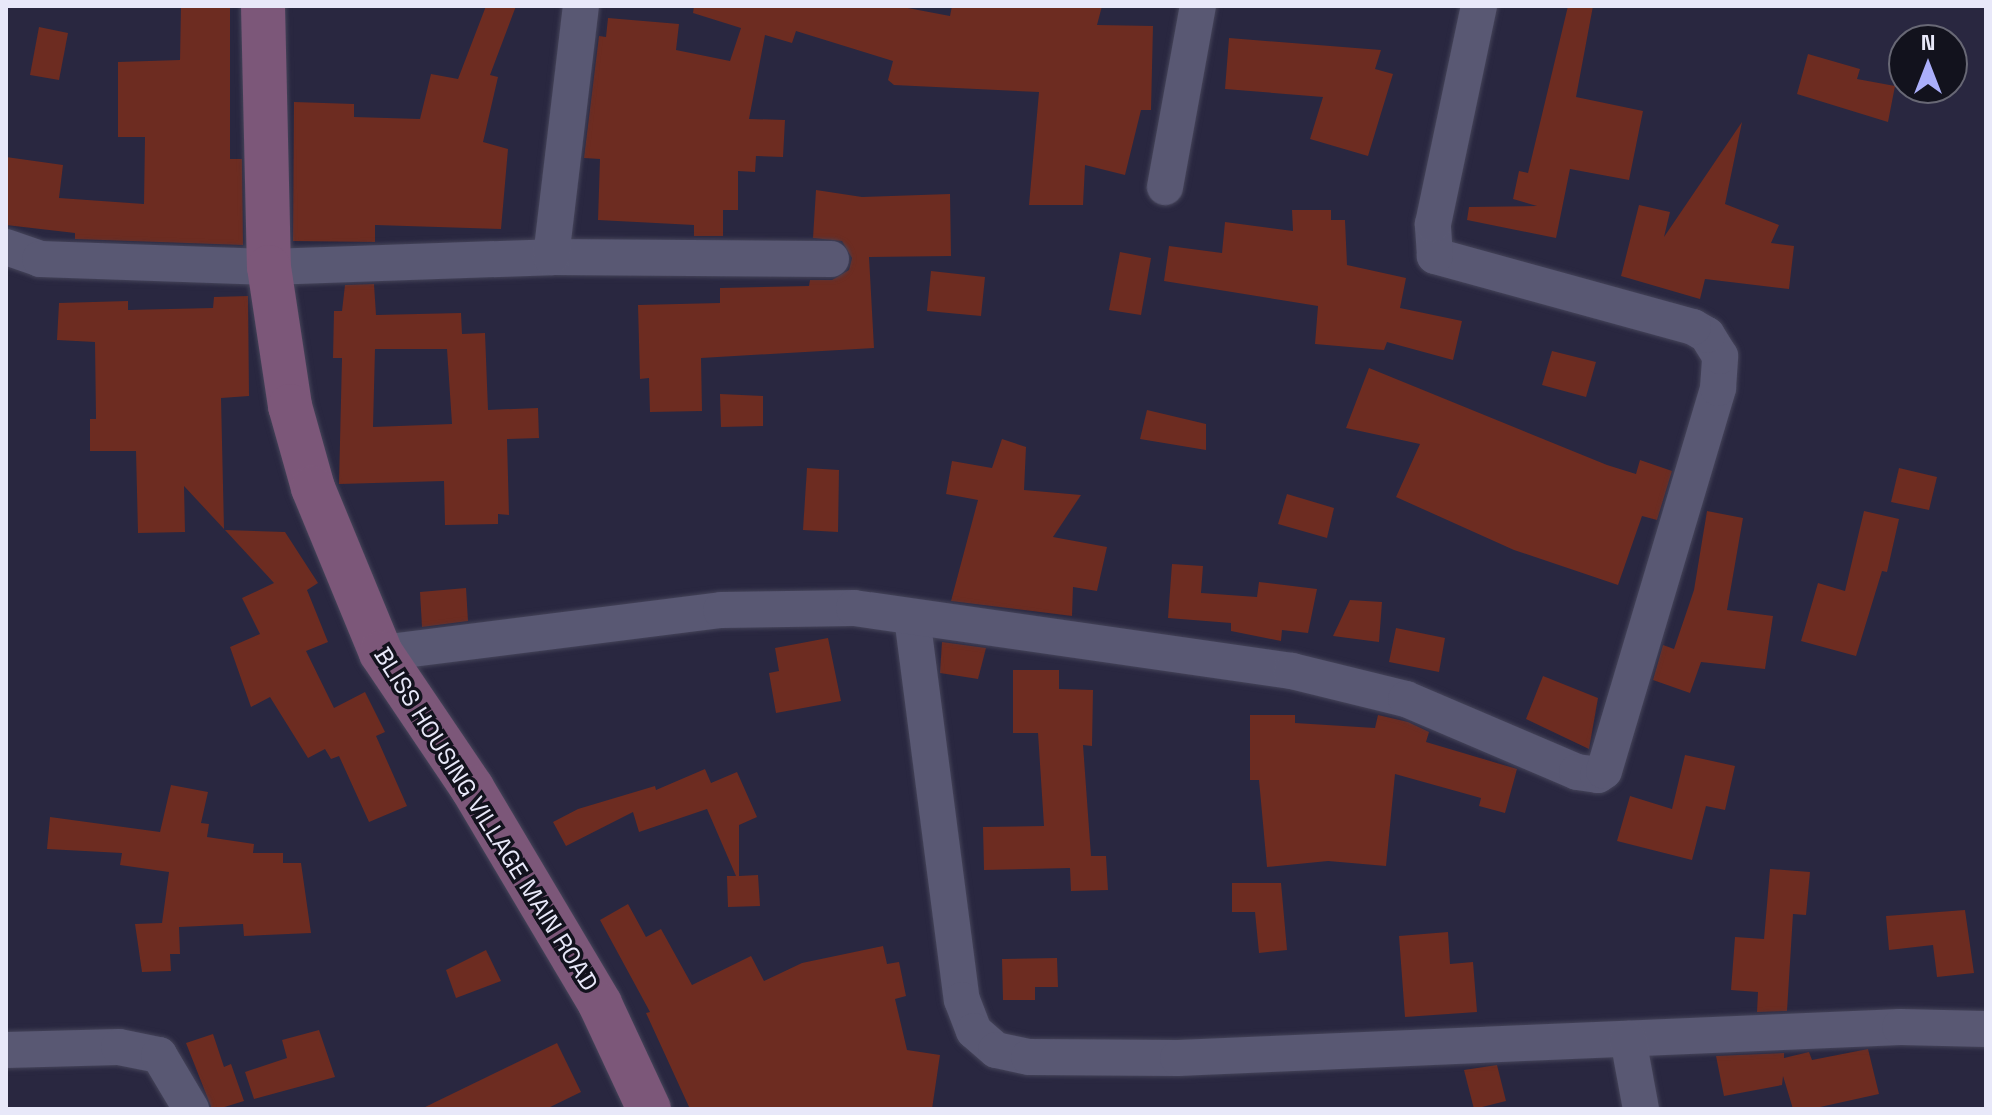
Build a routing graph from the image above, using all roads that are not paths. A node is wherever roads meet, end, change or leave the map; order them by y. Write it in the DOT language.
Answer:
graph roads {
  1 [pos="263,6"];
  2 [pos="581,6"];
  3 [pos="1198,6"];
  4 [pos="1479,6"];
  5 [pos="1165,187"];
  6 [pos="6,247"];
  7 [pos="551,257"];
  8 [pos="831,259"];
  9 [pos="269,267"];
  10 [pos="912,617"];
  11 [pos="381,653"];
  12 [pos="1986,1029"];
  13 [pos="1628,1039"];
  14 [pos="6,1050"];
  15 [pos="645,1108"];
  16 [pos="191,1109"];
  17 [pos="1641,1109"];
  1 -- 9 [label="street, BLISS HOUSING VILLAGE MAIN ROAD"];
  2 -- 7 [label="street"];
  3 -- 5 [label="street"];
  4 -- 10 [label="street"];
  6 -- 9 [label="street"];
  7 -- 8 [label="street"];
  7 -- 9 [label="street"];
  9 -- 11 [label="street, BLISS HOUSING VILLAGE MAIN ROAD"];
  10 -- 11 [label="street"];
  10 -- 13 [label="street"];
  11 -- 15 [label="street, BLISS HOUSING VILLAGE MAIN ROAD"];
  12 -- 13 [label="street"];
  13 -- 17 [label="street"];
  14 -- 16 [label="street"];
}
